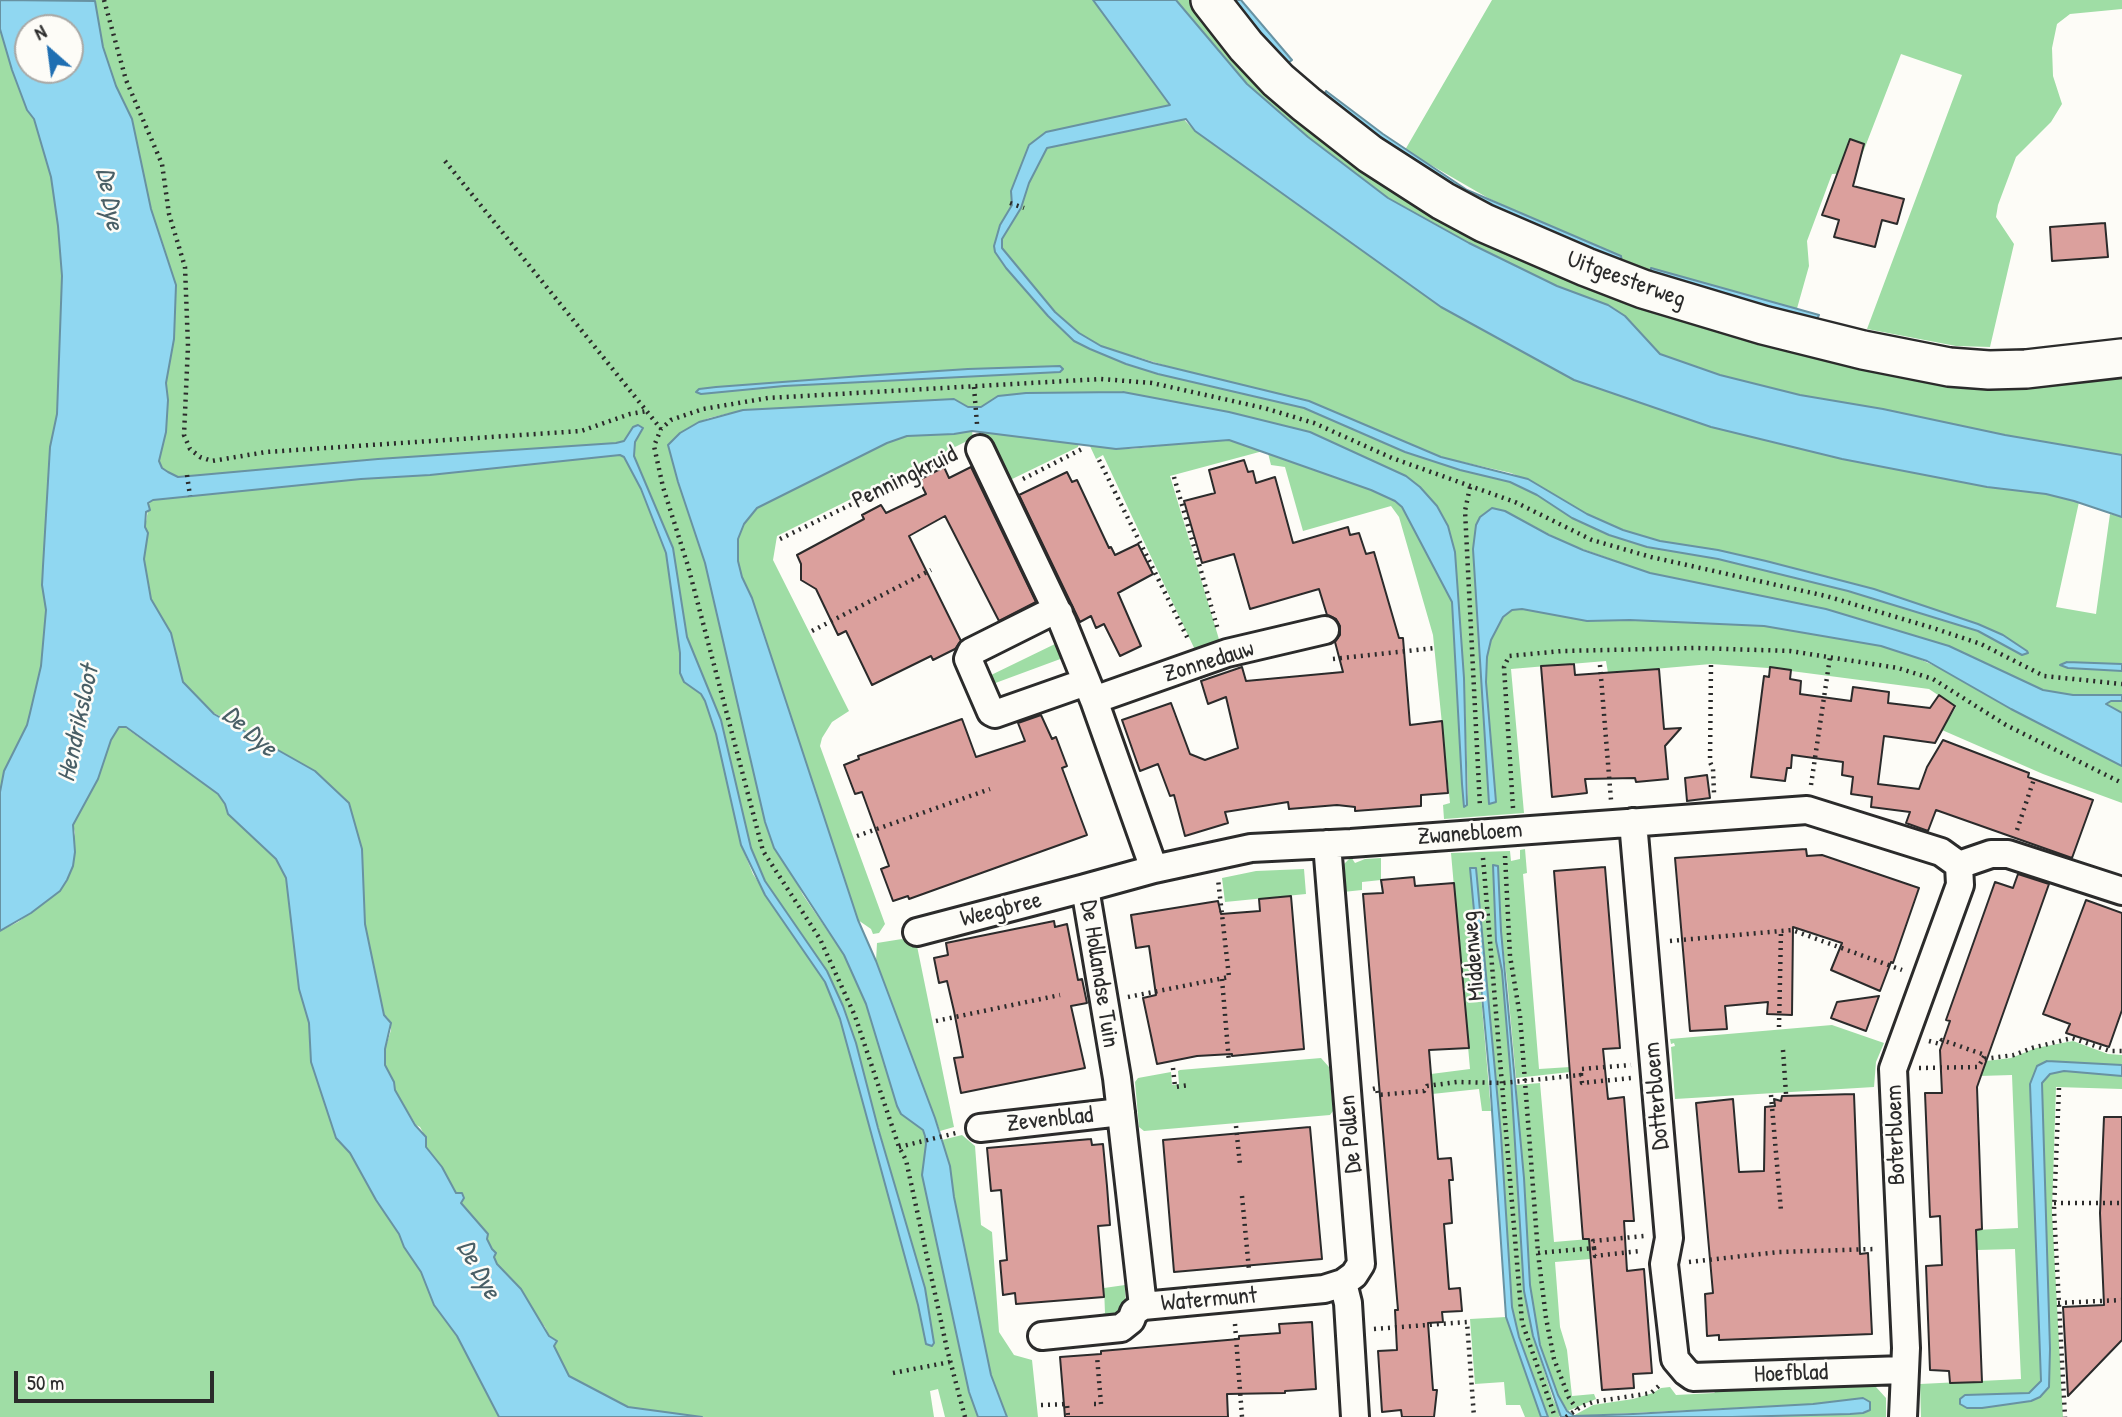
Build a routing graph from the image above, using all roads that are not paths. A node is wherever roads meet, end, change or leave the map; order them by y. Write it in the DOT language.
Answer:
graph roads {
  1 [pos="1209,0"];
  2 [pos="2122,358"];
  3 [pos="979,443"];
  4 [pos="1059,613"];
  5 [pos="1325,630"];
  6 [pos="1090,691"];
  7 [pos="1623,823"];
  8 [pos="1327,844"];
  9 [pos="1959,865"];
  10 [pos="1154,869"];
  11 [pos="1085,888"];
  12 [pos="2122,891"];
  13 [pos="917,932"];
  14 [pos="1121,1112"];
  15 [pos="980,1128"];
  16 [pos="1343,1283"];
  17 [pos="1143,1306"];
  18 [pos="1042,1336"];
  19 [pos="1681,1367"];
  20 [pos="1905,1370"];
  21 [pos="1355,1417"];
  22 [pos="1903,1417"];
  1 -- 2 [label="street, Uitgeesterweg"];
  3 -- 4 [label="street, Penningkruid"];
  4 -- 6 [label="street, Penningkruid"];
  4 -- 6 [label="street, Zonnedauw"];
  5 -- 6 [label="street, Zonnedauw"];
  6 -- 10 [label="street, Penningkruid"];
  7 -- 8 [label="street, Zwanebloem"];
  7 -- 9 [label="street"];
  7 -- 19 [label="street, Dotterbloem"];
  8 -- 10 [label="street, De Hollandse Tuin"];
  8 -- 16 [label="street, De Pollen"];
  9 -- 12 [label="street"];
  9 -- 20 [label="street, Boterbloem"];
  10 -- 11 [label="street, De Hollandse Tuin"];
  11 -- 13 [label="street, Weegbree"];
  11 -- 14 [label="street, De Hollandse Tuin"];
  14 -- 15 [label="street, Zevenblad"];
  14 -- 17 [label="street, De Hollandse Tuin"];
  16 -- 17 [label="street, Watermunt"];
  16 -- 21 [label="street"];
  17 -- 18 [label="street, Watermunt"];
  19 -- 20 [label="street, Hoefblad"];
  20 -- 22 [label="street, Boterbloem"];
}
